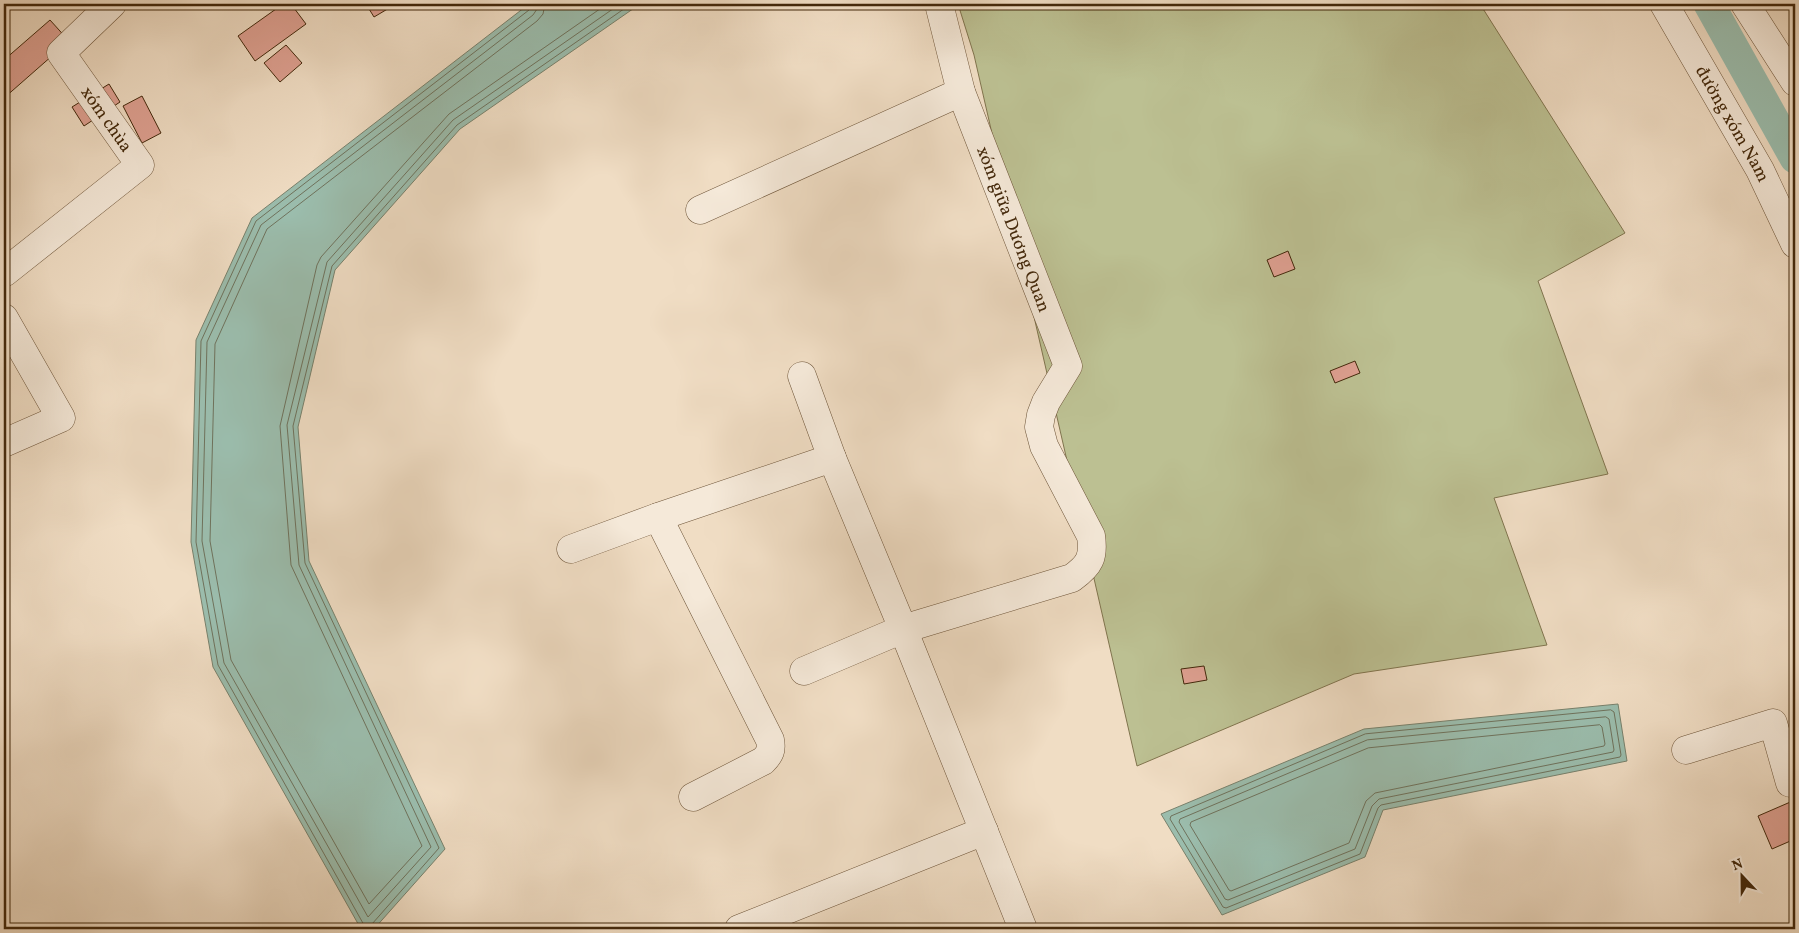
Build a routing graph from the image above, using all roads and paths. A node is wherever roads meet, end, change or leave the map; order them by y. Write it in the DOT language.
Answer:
graph roads {
  1 [pos="939,4"];
  2 [pos="1746,4"];
  3 [pos="1669,5"];
  4 [pos="105,6"];
  5 [pos="1795,82"];
  6 [pos="961,92"];
  7 [pos="700,210"];
  8 [pos="1795,244"];
  9 [pos="4,273"];
  10 [pos="4,318"];
  11 [pos="802,376"];
  12 [pos="4,443"];
  13 [pos="832,458"];
  14 [pos="658,516"];
  15 [pos="571,549"];
  16 [pos="903,629"];
  17 [pos="804,671"];
  18 [pos="1686,750"];
  19 [pos="1795,782"];
  20 [pos="692,797"];
  21 [pos="984,830"];
  22 [pos="740,929"];
  23 [pos="1023,929"];
  1 -- 6 [label="lane, xóm giữa Dương Quan"];
  2 -- 5 [label="lane"];
  3 -- 8 [label="lane, đường xóm Nam"];
  4 -- 9 [label="lane, xóm chùa"];
  6 -- 7 [label="lane"];
  6 -- 16 [label="lane, xóm giữa Dương Quan"];
  10 -- 12 [label="lane"];
  11 -- 13 [label="lane"];
  13 -- 14 [label="lane"];
  13 -- 16 [label="lane"];
  14 -- 15 [label="lane"];
  14 -- 20 [label="lane"];
  16 -- 17 [label="lane"];
  16 -- 21 [label="lane"];
  18 -- 19 [label="lane"];
  21 -- 22 [label="lane"];
  21 -- 23 [label="lane"];
}
